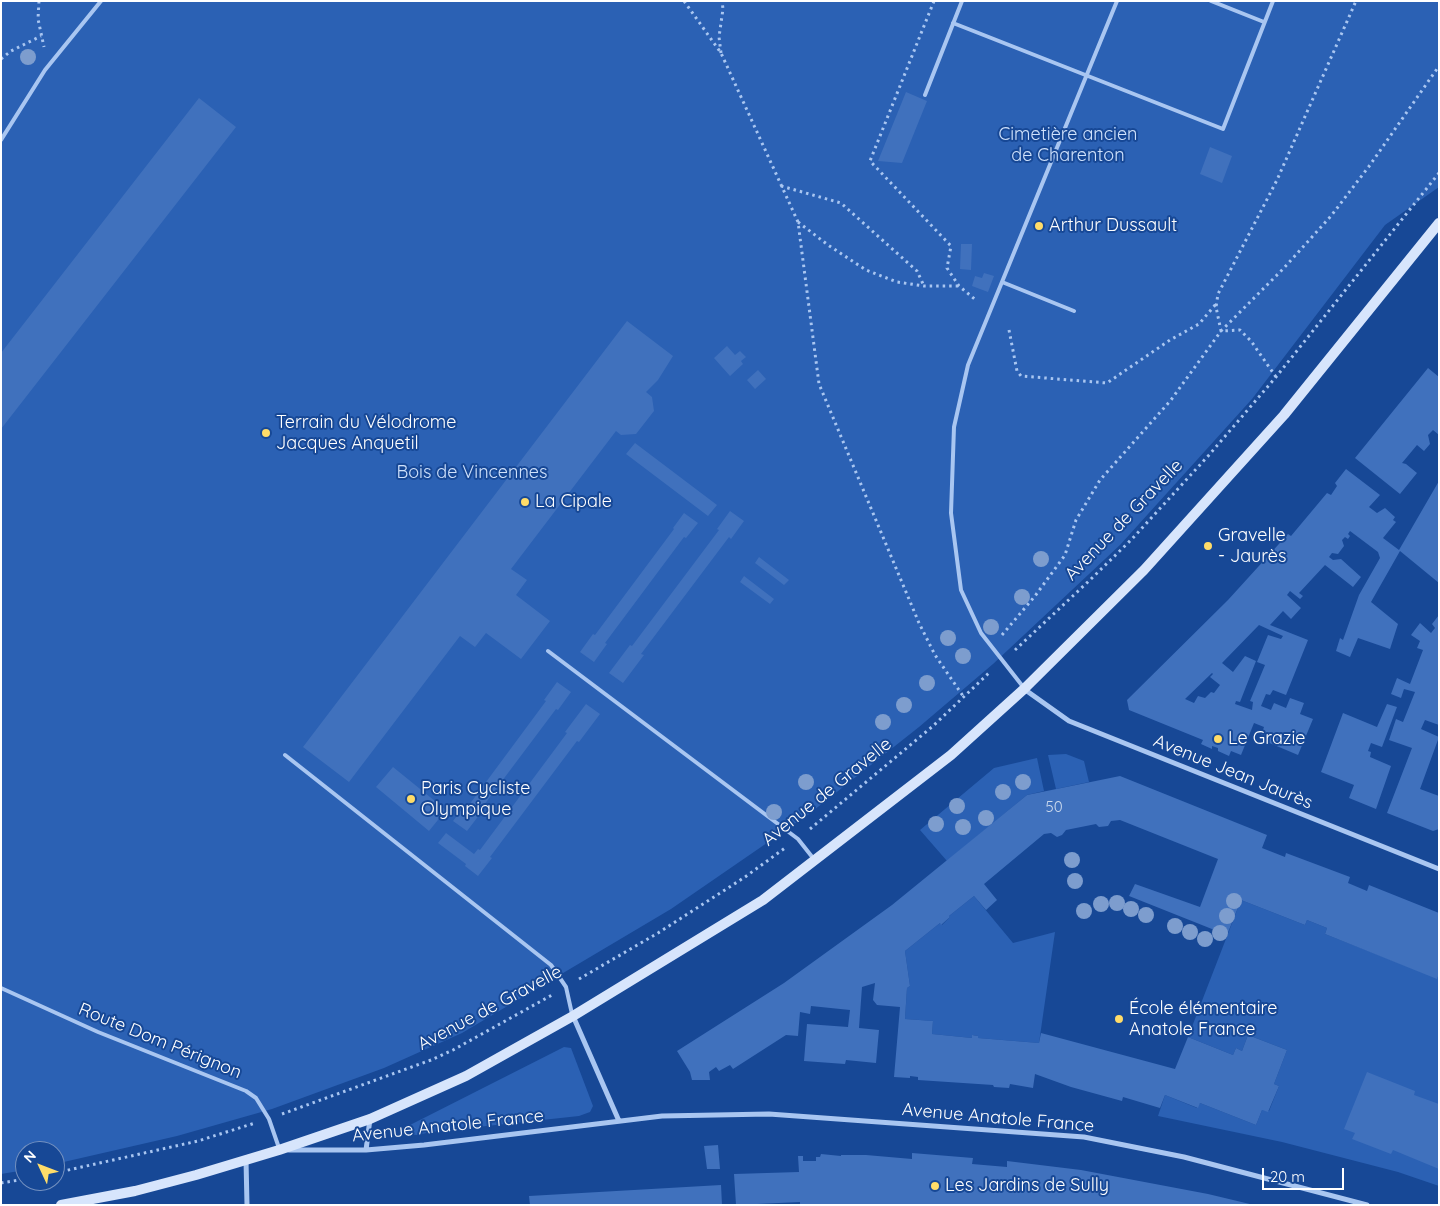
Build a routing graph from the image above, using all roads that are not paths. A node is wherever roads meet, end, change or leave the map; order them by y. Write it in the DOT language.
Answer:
graph roads {
  1 [pos="101,1"];
  2 [pos="962,1"];
  3 [pos="1117,1"];
  4 [pos="1211,1"];
  5 [pos="1272,1"];
  6 [pos="1264,22"];
  7 [pos="953,23"];
  8 [pos="1086,76"];
  9 [pos="926,95"];
  10 [pos="1,140"];
  11 [pos="1439,223"];
  12 [pos="1002,282"];
  13 [pos="1074,311"];
  14 [pos="548,651"];
  15 [pos="1024,689"];
  16 [pos="285,755"];
  17 [pos="815,860"];
  18 [pos="1439,869"];
  19 [pos="1,988"];
  20 [pos="572,1016"];
  21 [pos="370,1119"];
  22 [pos="619,1121"];
  23 [pos="279,1150"];
  24 [pos="366,1150"];
  25 [pos="246,1160"];
  26 [pos="61,1205"];
  27 [pos="247,1205"];
  28 [pos="1367,1205"];
  1 -- 10 [label="lane"];
  2 -- 7 [label="lane"];
  3 -- 8 [label="lane"];
  4 -- 6 [label="lane"];
  5 -- 6 [label="lane"];
  6 -- 8 [label="lane"];
  7 -- 8 [label="lane"];
  7 -- 9 [label="lane"];
  8 -- 12 [label="lane"];
  11 -- 15 [label="street"];
  12 -- 13 [label="lane"];
  12 -- 15 [label="lane"];
  14 -- 17 [label="lane"];
  15 -- 17 [label="street"];
  15 -- 18 [label="street, Avenue Jean Jaurès"];
  16 -- 20 [label="lane"];
  17 -- 20 [label="street"];
  19 -- 23 [label="lane, Route Dom Pérignon"];
  20 -- 21 [label="street"];
  20 -- 22 [label="street"];
  21 -- 23 [label="street"];
  21 -- 24 [label="street"];
  22 -- 24 [label="street, Avenue Anatole France"];
  22 -- 28 [label="street, Avenue Anatole France"];
  23 -- 24 [label="street, Avenue Anatole France"];
  23 -- 25 [label="street"];
  25 -- 26 [label="street"];
  25 -- 27 [label="street"];
}
